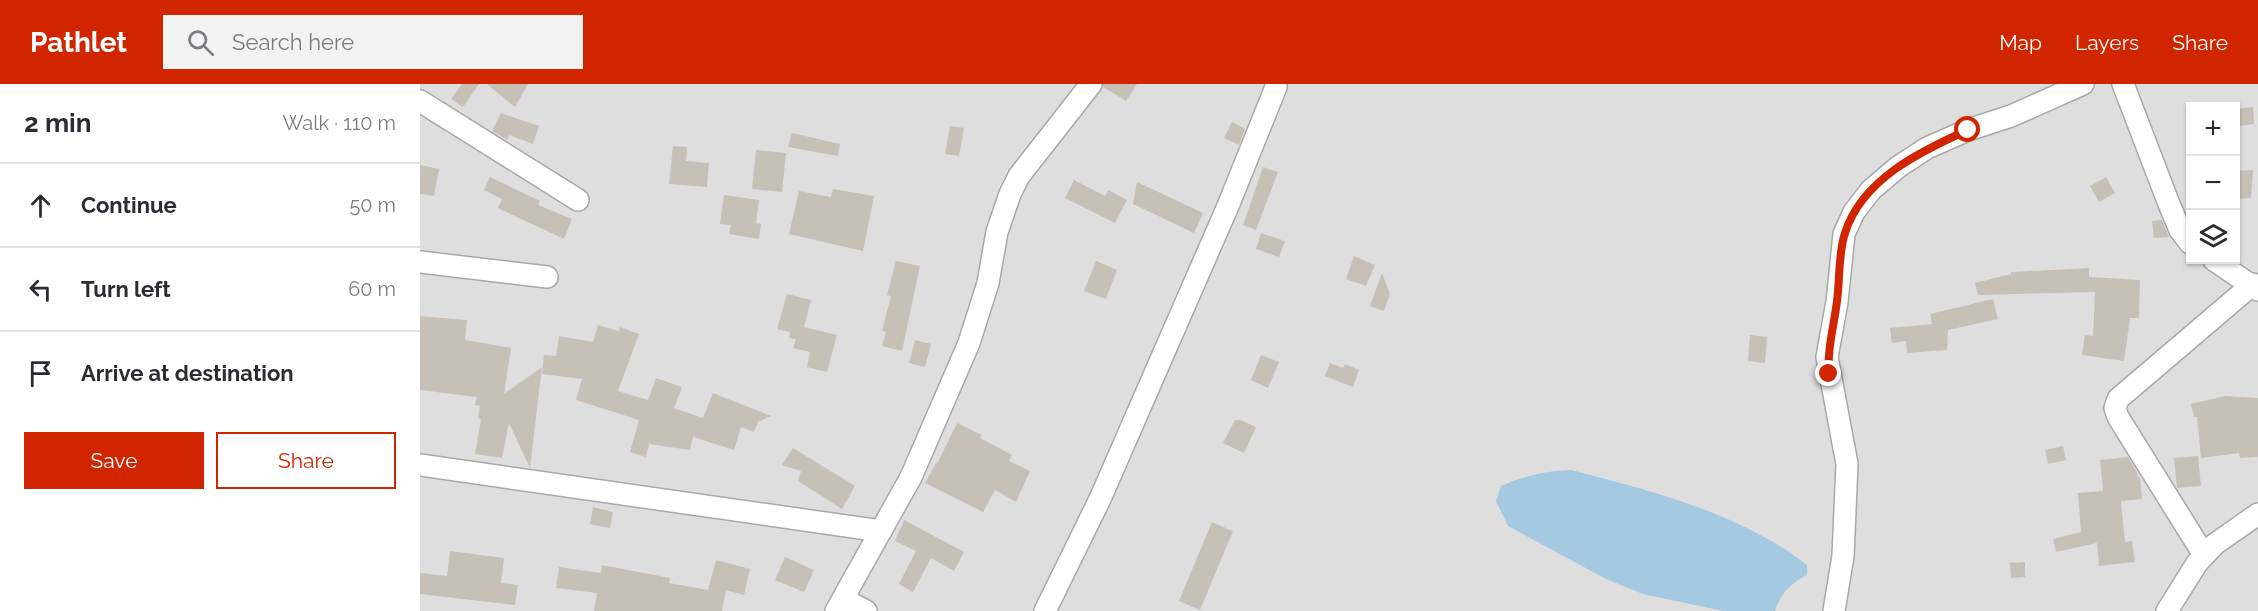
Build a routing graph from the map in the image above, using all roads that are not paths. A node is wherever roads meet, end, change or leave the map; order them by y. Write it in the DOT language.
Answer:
graph roads {
  1 [pos="1091,84"];
  2 [pos="2083,84"];
  3 [pos="2123,84"];
  4 [pos="1276,87"];
  5 [pos="420,101"];
  6 [pos="578,201"];
  7 [pos="2186,238"];
  8 [pos="420,262"];
  9 [pos="2220,264"];
  10 [pos="547,277"];
  11 [pos="2255,287"];
  12 [pos="420,465"];
  13 [pos="2258,514"];
  14 [pos="881,531"];
  15 [pos="2204,555"];
  16 [pos="840,605"];
  17 [pos="866,611"];
  18 [pos="1045,611"];
  19 [pos="1834,611"];
  20 [pos="2167,611"];
  1 -- 14 [label="street"];
  2 -- 19 [label="street"];
  3 -- 7 [label="street"];
  4 -- 18 [label="street"];
  5 -- 6 [label="street"];
  8 -- 10 [label="street"];
  9 -- 11 [label="street"];
  11 -- 15 [label="street"];
  12 -- 14 [label="street"];
  13 -- 15 [label="street"];
  14 -- 16 [label="street"];
  15 -- 20 [label="street"];
  16 -- 17 [label="street"];
}
